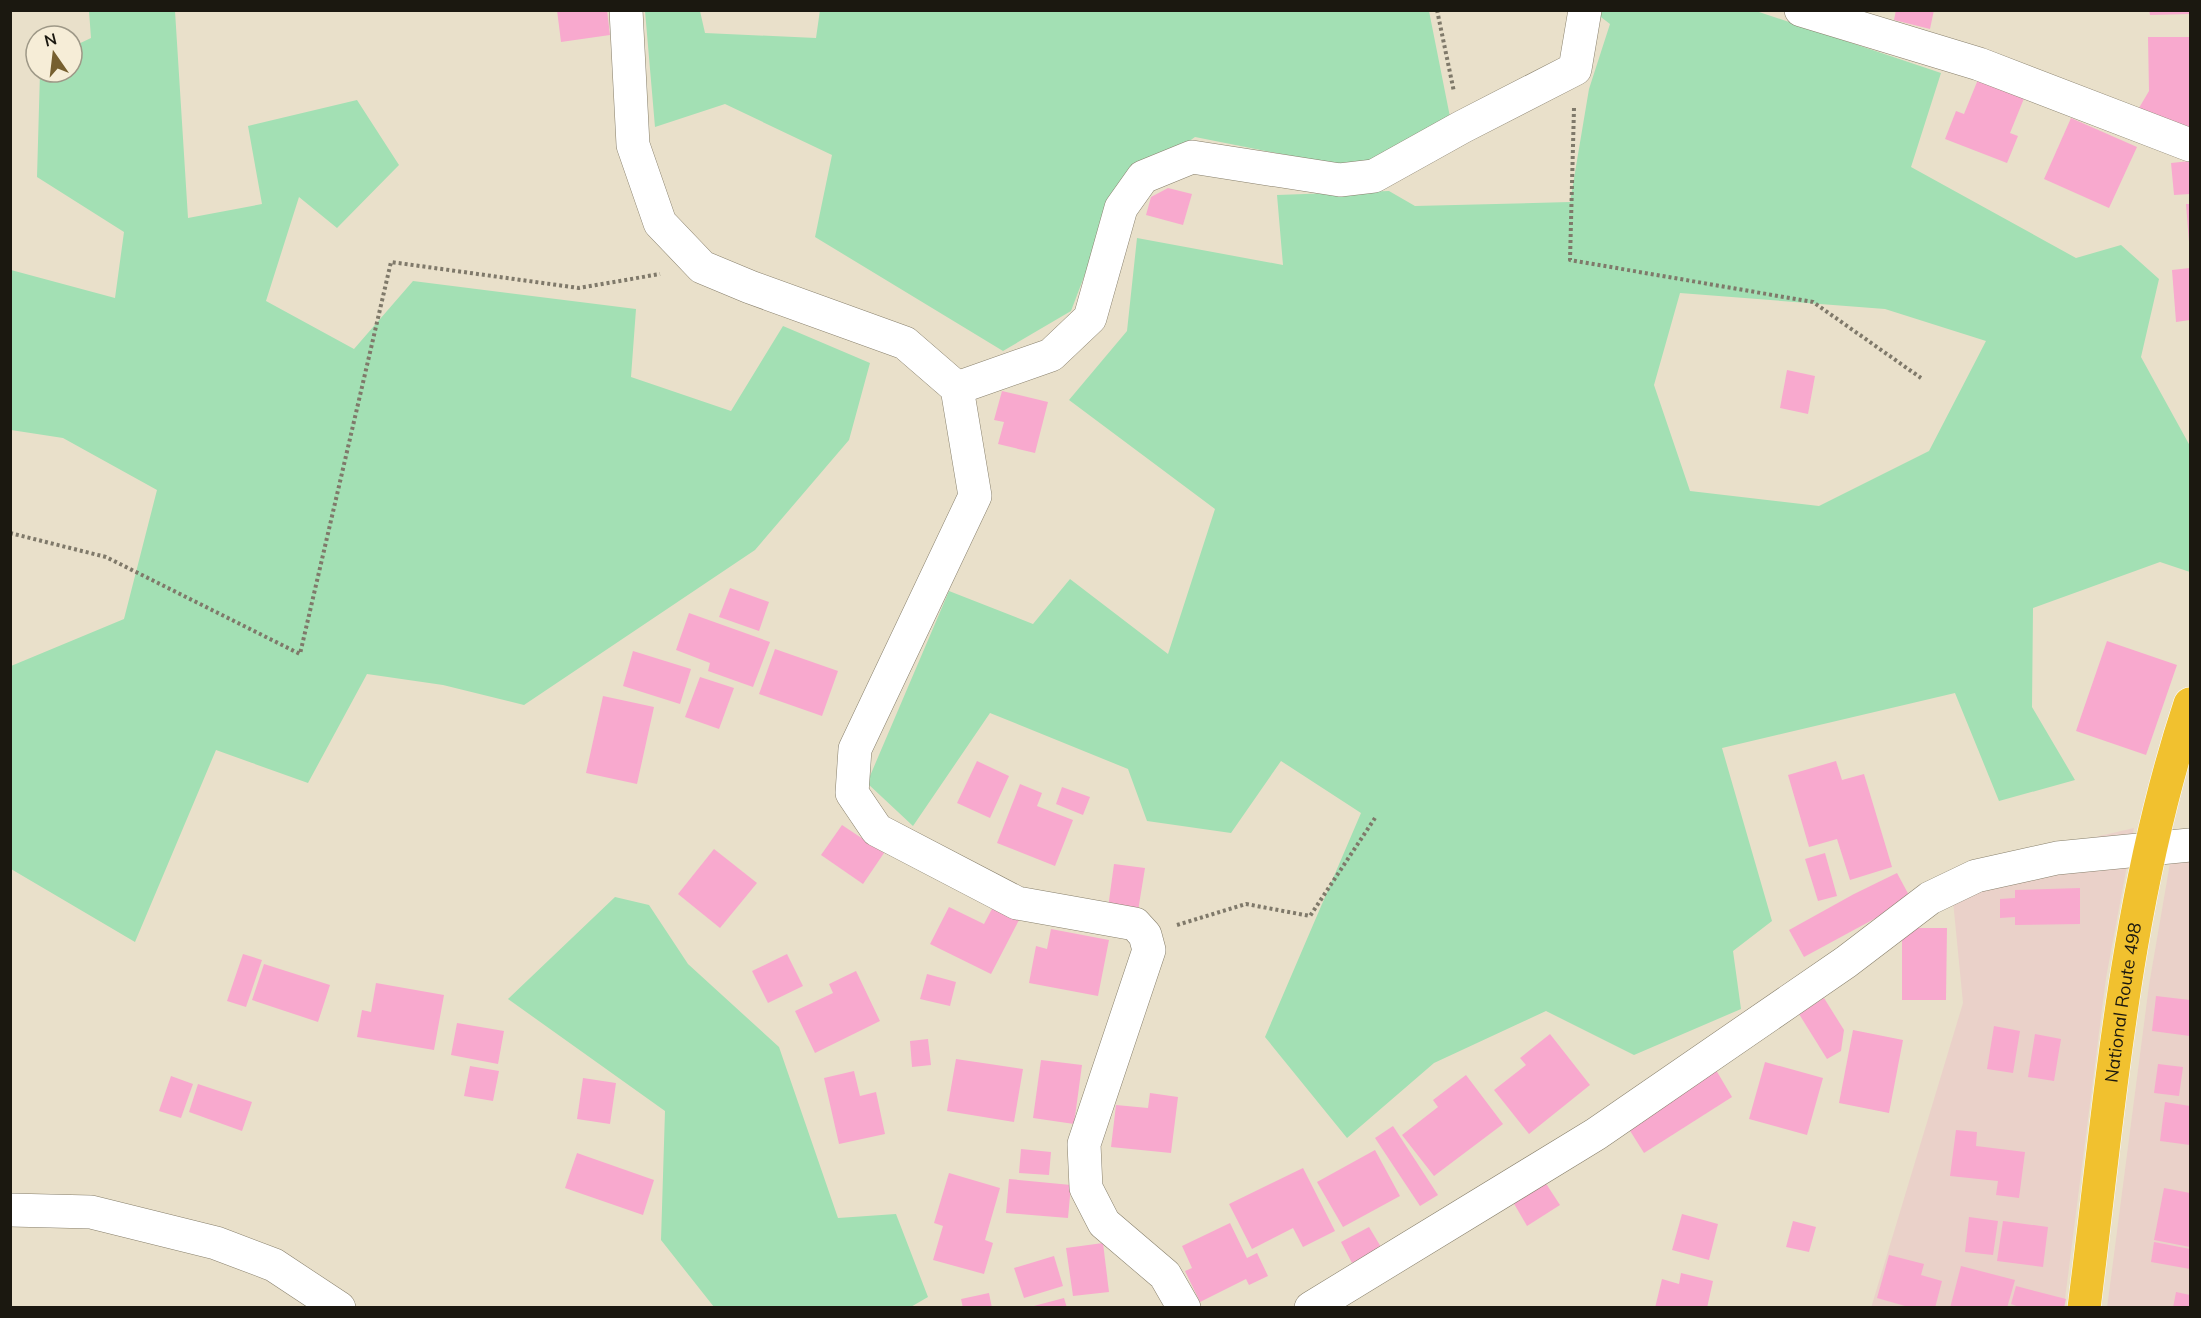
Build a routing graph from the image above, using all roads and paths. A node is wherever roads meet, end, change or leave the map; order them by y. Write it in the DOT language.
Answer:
graph roads {
  1 [pos="626,10"];
  2 [pos="1437,10"];
  3 [pos="1585,10"];
  4 [pos="1801,10"];
  5 [pos="1575,69"];
  6 [pos="1462,127"];
  7 [pos="2190,145"];
  8 [pos="702,267"];
  9 [pos="1921,378"];
  10 [pos="957,388"];
  11 [pos="10,533"];
  12 [pos="2190,704"];
  13 [pos="1376,818"];
  14 [pos="2190,845"];
  15 [pos="2149,850"];
  16 [pos="1145,935"];
  17 [pos="10,1210"];
  18 [pos="339,1308"];
  19 [pos="1184,1308"];
  20 [pos="1311,1308"];
  21 [pos="2084,1308"];
  1 -- 8 [label="street"];
  2 -- 6 [label="path"];
  3 -- 5 [label="street"];
  4 -- 7 [label="street"];
  5 -- 6 [label="street"];
  5 -- 9 [label="path"];
  6 -- 10 [label="street"];
  8 -- 10 [label="street"];
  8 -- 11 [label="path"];
  10 -- 16 [label="street"];
  12 -- 15 [label="highway, National Route 498"];
  13 -- 16 [label="path"];
  14 -- 15 [label="street"];
  15 -- 20 [label="street"];
  15 -- 21 [label="highway, National Route 498"];
  16 -- 19 [label="street"];
  17 -- 18 [label="street"];
}
